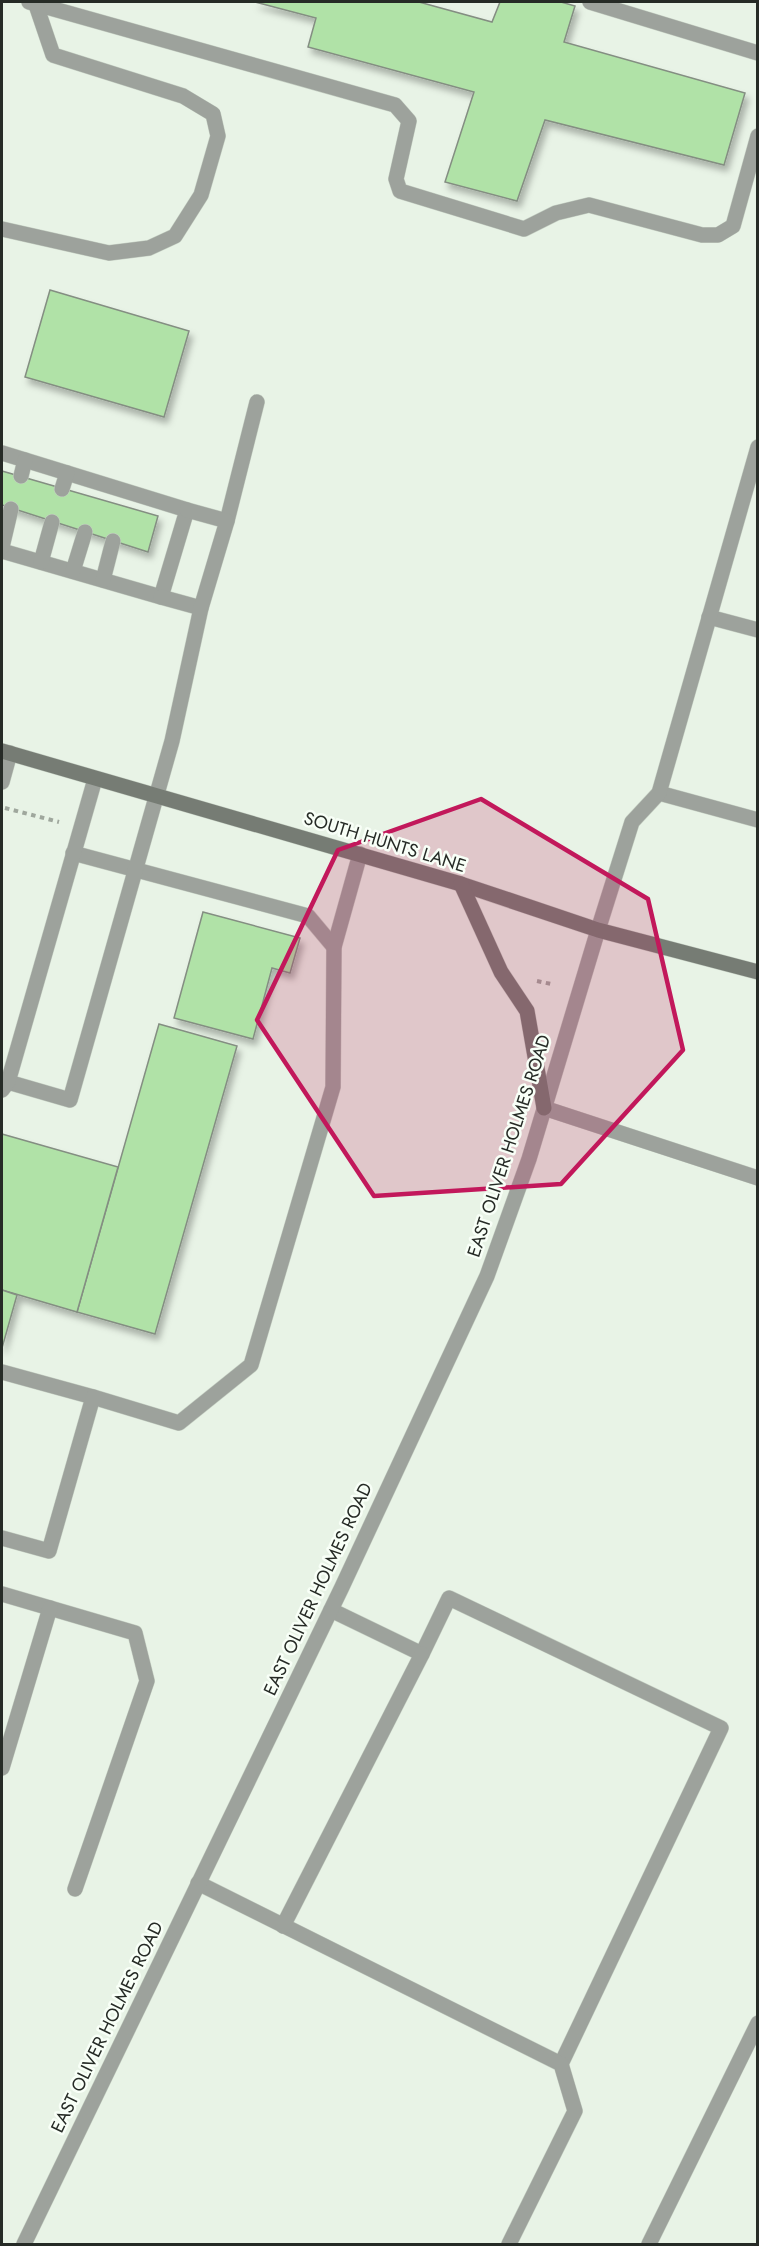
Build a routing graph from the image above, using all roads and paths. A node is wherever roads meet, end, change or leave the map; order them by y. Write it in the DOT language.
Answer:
graph roads {
  1 [pos="33,2"];
  2 [pos="590,2"];
  3 [pos="758,53"];
  4 [pos="758,136"];
  5 [pos="2,229"];
  6 [pos="257,402"];
  7 [pos="758,447"];
  8 [pos="2,453"];
  9 [pos="25,460"];
  10 [pos="67,473"];
  11 [pos="21,476"];
  12 [pos="99,483"];
  13 [pos="62,489"];
  14 [pos="94,498"];
  15 [pos="11,508"];
  16 [pos="187,510"];
  17 [pos="227,521"];
  18 [pos="52,522"];
  19 [pos="85,531"];
  20 [pos="113,541"];
  21 [pos="2,549"];
  22 [pos="41,562"];
  23 [pos="73,571"];
  24 [pos="103,580"];
  25 [pos="161,597"];
  26 [pos="201,608"];
  27 [pos="709,617"];
  28 [pos="758,630"];
  29 [pos="6,752"];
  30 [pos="95,779"];
  31 [pos="2,782"];
  32 [pos="659,793"];
  33 [pos="155,797"];
  34 [pos="758,820"];
  35 [pos="73,854"];
  36 [pos="360,854"];
  37 [pos="134,871"];
  38 [pos="461,884"];
  39 [pos="598,930"];
  40 [pos="334,947"];
  41 [pos="758,972"];
  42 [pos="537,981"];
  43 [pos="551,984"];
  44 [pos="5,1086"];
  45 [pos="544,1108"];
  46 [pos="758,1178"];
  47 [pos="2,1372"];
  48 [pos="93,1397"];
  49 [pos="2,1538"];
  50 [pos="2,1594"];
  51 [pos="51,1608"];
  52 [pos="331,1610"];
  53 [pos="422,1654"];
  54 [pos="2,1768"];
  55 [pos="198,1883"];
  56 [pos="75,1890"];
  57 [pos="283,1926"];
  58 [pos="758,2023"];
  59 [pos="561,2064"];
  60 [pos="24,2244"];
  61 [pos="509,2244"];
  62 [pos="649,2244"];
  1 -- 4 [label="street"];
  1 -- 5 [label="street"];
  2 -- 3 [label="street"];
  6 -- 17 [label="street"];
  7 -- 27 [label="street"];
  8 -- 9 [label="street"];
  9 -- 10 [label="street"];
  9 -- 11 [label="street"];
  10 -- 12 [label="street"];
  10 -- 13 [label="street"];
  12 -- 14 [label="street"];
  12 -- 16 [label="street"];
  15 -- 21 [label="street"];
  16 -- 17 [label="street"];
  16 -- 25 [label="street"];
  17 -- 26 [label="street"];
  18 -- 22 [label="street"];
  19 -- 23 [label="street"];
  20 -- 24 [label="street"];
  21 -- 22 [label="street"];
  22 -- 23 [label="street"];
  23 -- 24 [label="street"];
  24 -- 25 [label="street"];
  25 -- 26 [label="street"];
  26 -- 33 [label="street"];
  27 -- 28 [label="street"];
  27 -- 32 [label="street"];
  29 -- 30 [label="main road, SOUTH HUNTS LANE"];
  29 -- 31 [label="street"];
  30 -- 33 [label="main road, SOUTH HUNTS LANE"];
  30 -- 35 [label="street"];
  32 -- 34 [label="street"];
  32 -- 39 [label="street, EAST OLIVER HOLMES ROAD"];
  33 -- 36 [label="main road, SOUTH HUNTS LANE"];
  33 -- 37 [label="street"];
  35 -- 37 [label="street"];
  35 -- 44 [label="street"];
  36 -- 38 [label="main road, SOUTH HUNTS LANE"];
  36 -- 40 [label="street"];
  37 -- 40 [label="street"];
  37 -- 44 [label="street"];
  38 -- 39 [label="main road, SOUTH HUNTS LANE"];
  38 -- 45 [label="main road"];
  39 -- 41 [label="main road, SOUTH HUNTS LANE"];
  39 -- 45 [label="street, EAST OLIVER HOLMES ROAD"];
  40 -- 48 [label="street"];
  42 -- 43 [label="path"];
  45 -- 46 [label="street"];
  45 -- 52 [label="street, EAST OLIVER HOLMES ROAD"];
  47 -- 48 [label="street"];
  48 -- 49 [label="street"];
  50 -- 51 [label="street"];
  51 -- 54 [label="street"];
  51 -- 56 [label="street"];
  52 -- 53 [label="street"];
  52 -- 55 [label="street, EAST OLIVER HOLMES ROAD"];
  53 -- 57 [label="street"];
  53 -- 59 [label="street"];
  55 -- 57 [label="street"];
  55 -- 60 [label="street, EAST OLIVER HOLMES ROAD"];
  57 -- 59 [label="street"];
  58 -- 62 [label="street"];
  59 -- 61 [label="street"];
}
